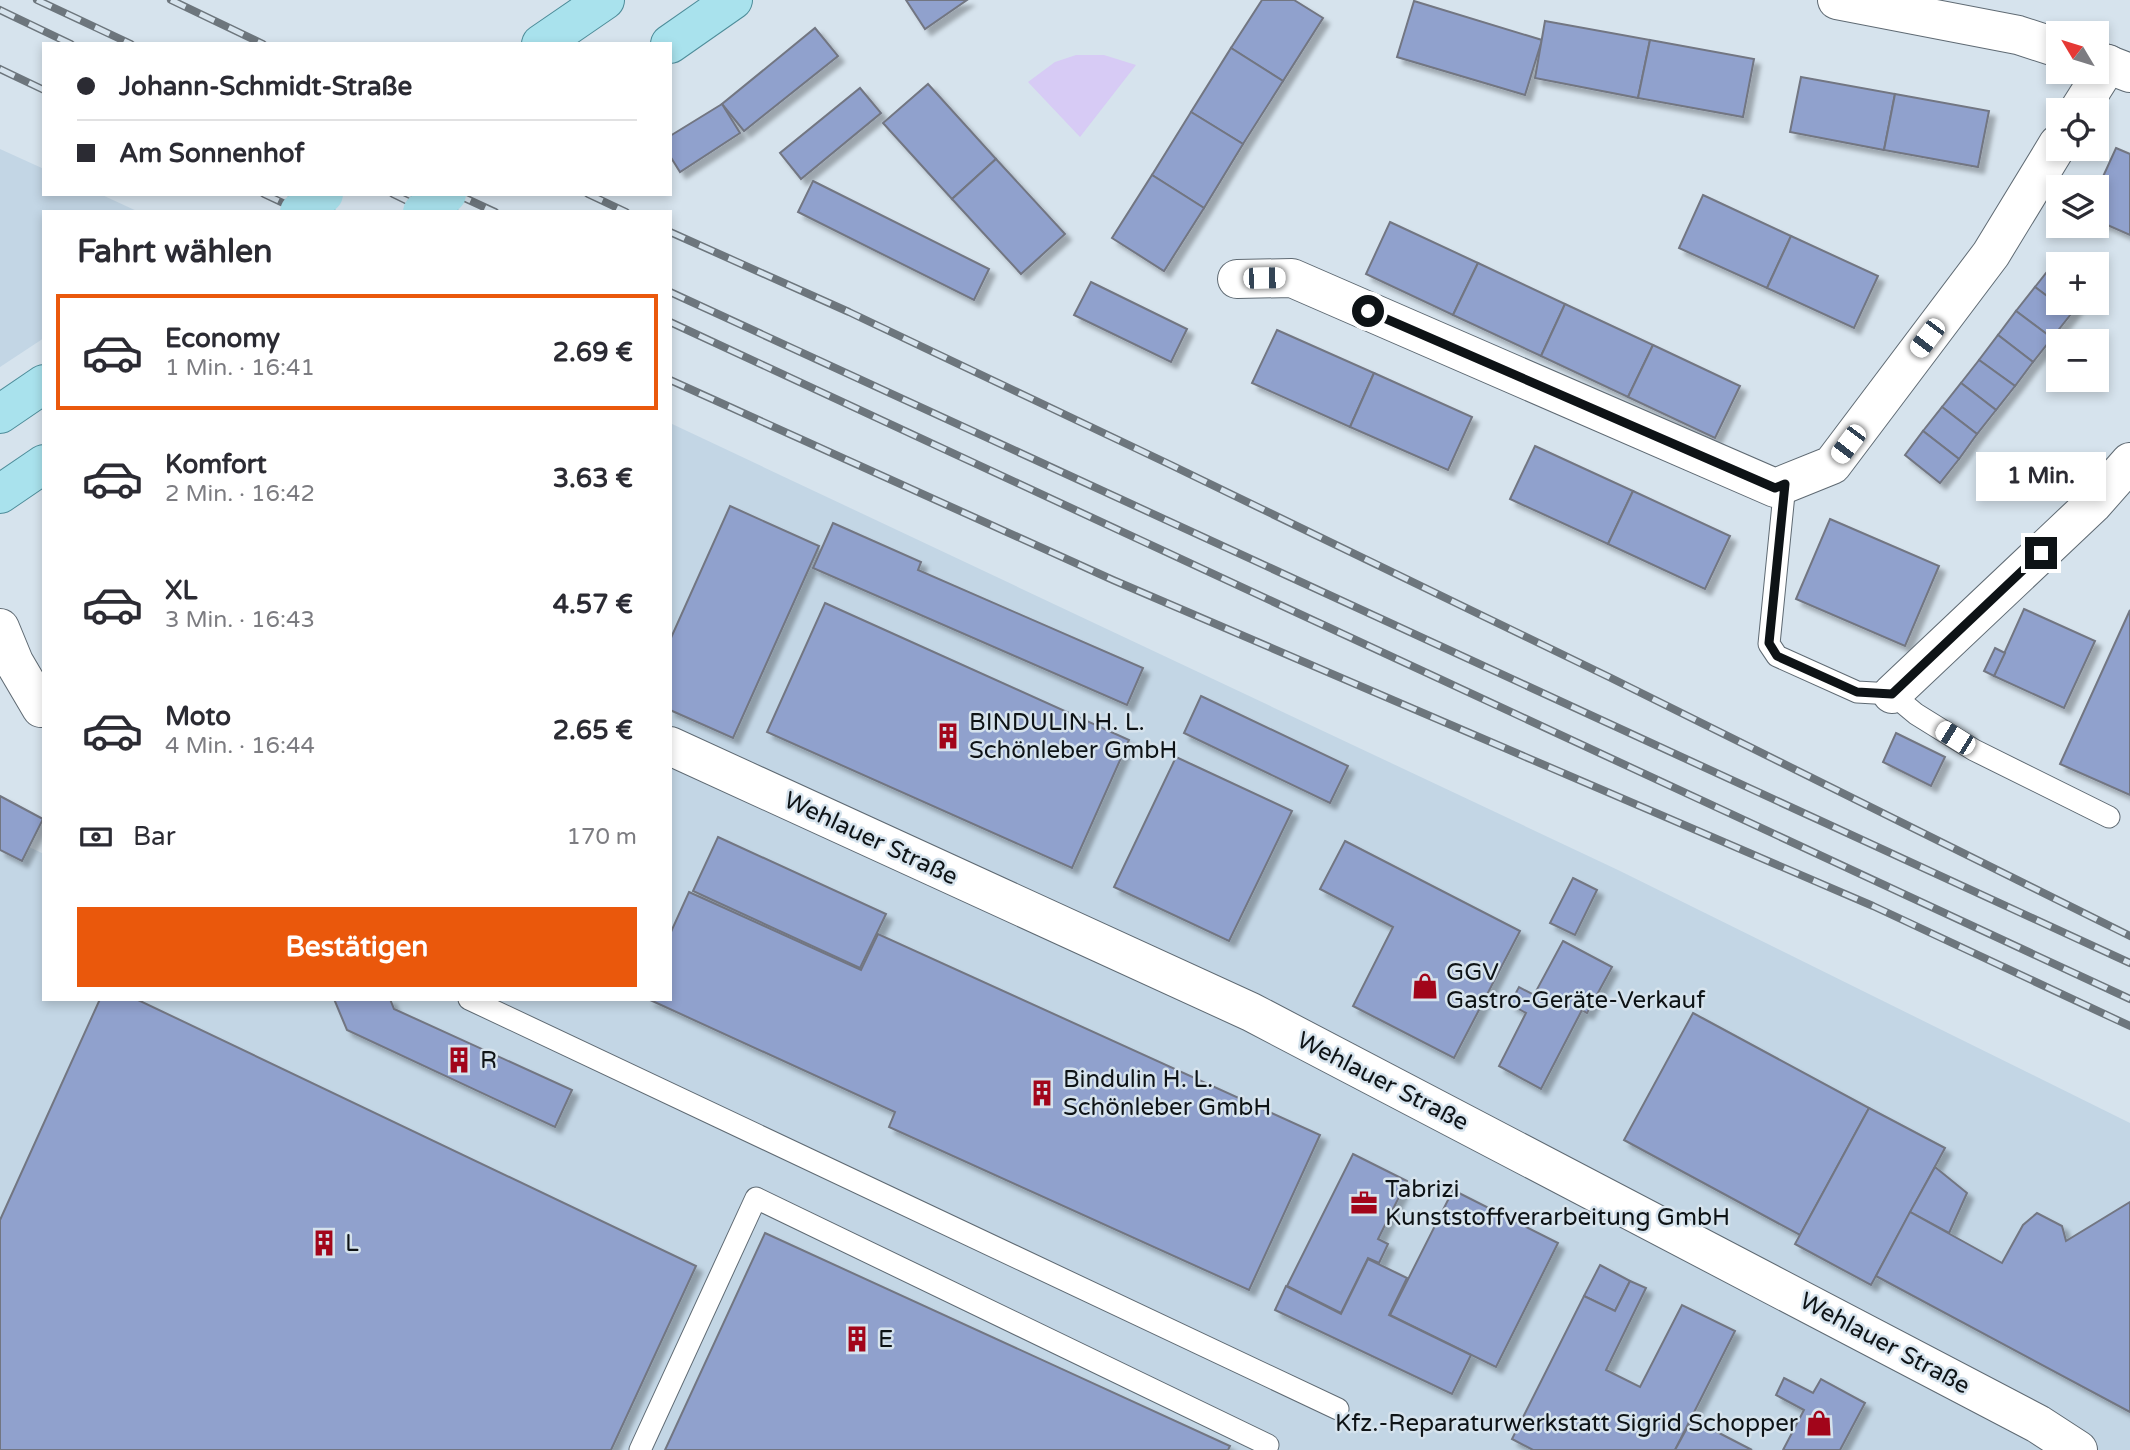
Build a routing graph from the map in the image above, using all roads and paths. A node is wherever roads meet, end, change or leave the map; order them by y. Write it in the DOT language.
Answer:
graph roads {
  1 [pos="605,0"];
  2 [pos="733,0"];
  3 [pos="1837,0"];
  4 [pos="1914,7"];
  5 [pos="544,42"];
  6 [pos="672,43"];
  7 [pos="2046,44"];
  8 [pos="2111,66"];
  9 [pos="2088,98"];
  10 [pos="2048,161"];
  11 [pos="321,196"];
  12 [pos="444,196"];
  13 [pos="302,210"];
  14 [pos="425,210"];
  15 [pos="1237,279"];
  16 [pos="42,385"];
  17 [pos="0,414"];
  18 [pos="2130,462"];
  19 [pos="42,465"];
  20 [pos="1785,484"];
  21 [pos="0,494"];
  22 [pos="0,628"];
  23 [pos="0,692"];
  24 [pos="1892,694"];
  25 [pos="42,706"];
  26 [pos="42,708"];
  27 [pos="672,747"];
  28 [pos="2109,817"];
  29 [pos="474,1001"];
  30 [pos="1338,1409"];
  31 [pos="640,1450"];
  32 [pos="1266,1450"];
  33 [pos="2078,1450"];
  1 -- 5 [label="main road"];
  2 -- 6 [label="main road"];
  3 -- 4 [label="street"];
  4 -- 7 [label="street"];
  8 -- 9 [label="street"];
  10 -- 20 [label="street"];
  11 -- 13 [label="main road, bridge"];
  12 -- 14 [label="main road, bridge"];
  15 -- 20 [label="street"];
  16 -- 17 [label="main road"];
  18 -- 24 [label="street"];
  19 -- 21 [label="main road"];
  20 -- 24 [label="lane"];
  22 -- 25 [label="street"];
  23 -- 26 [label="street"];
  24 -- 28 [label="lane"];
  27 -- 33 [label="street, Wehlauer Straße"];
  29 -- 30 [label="lane"];
  31 -- 32 [label="lane"];
}
